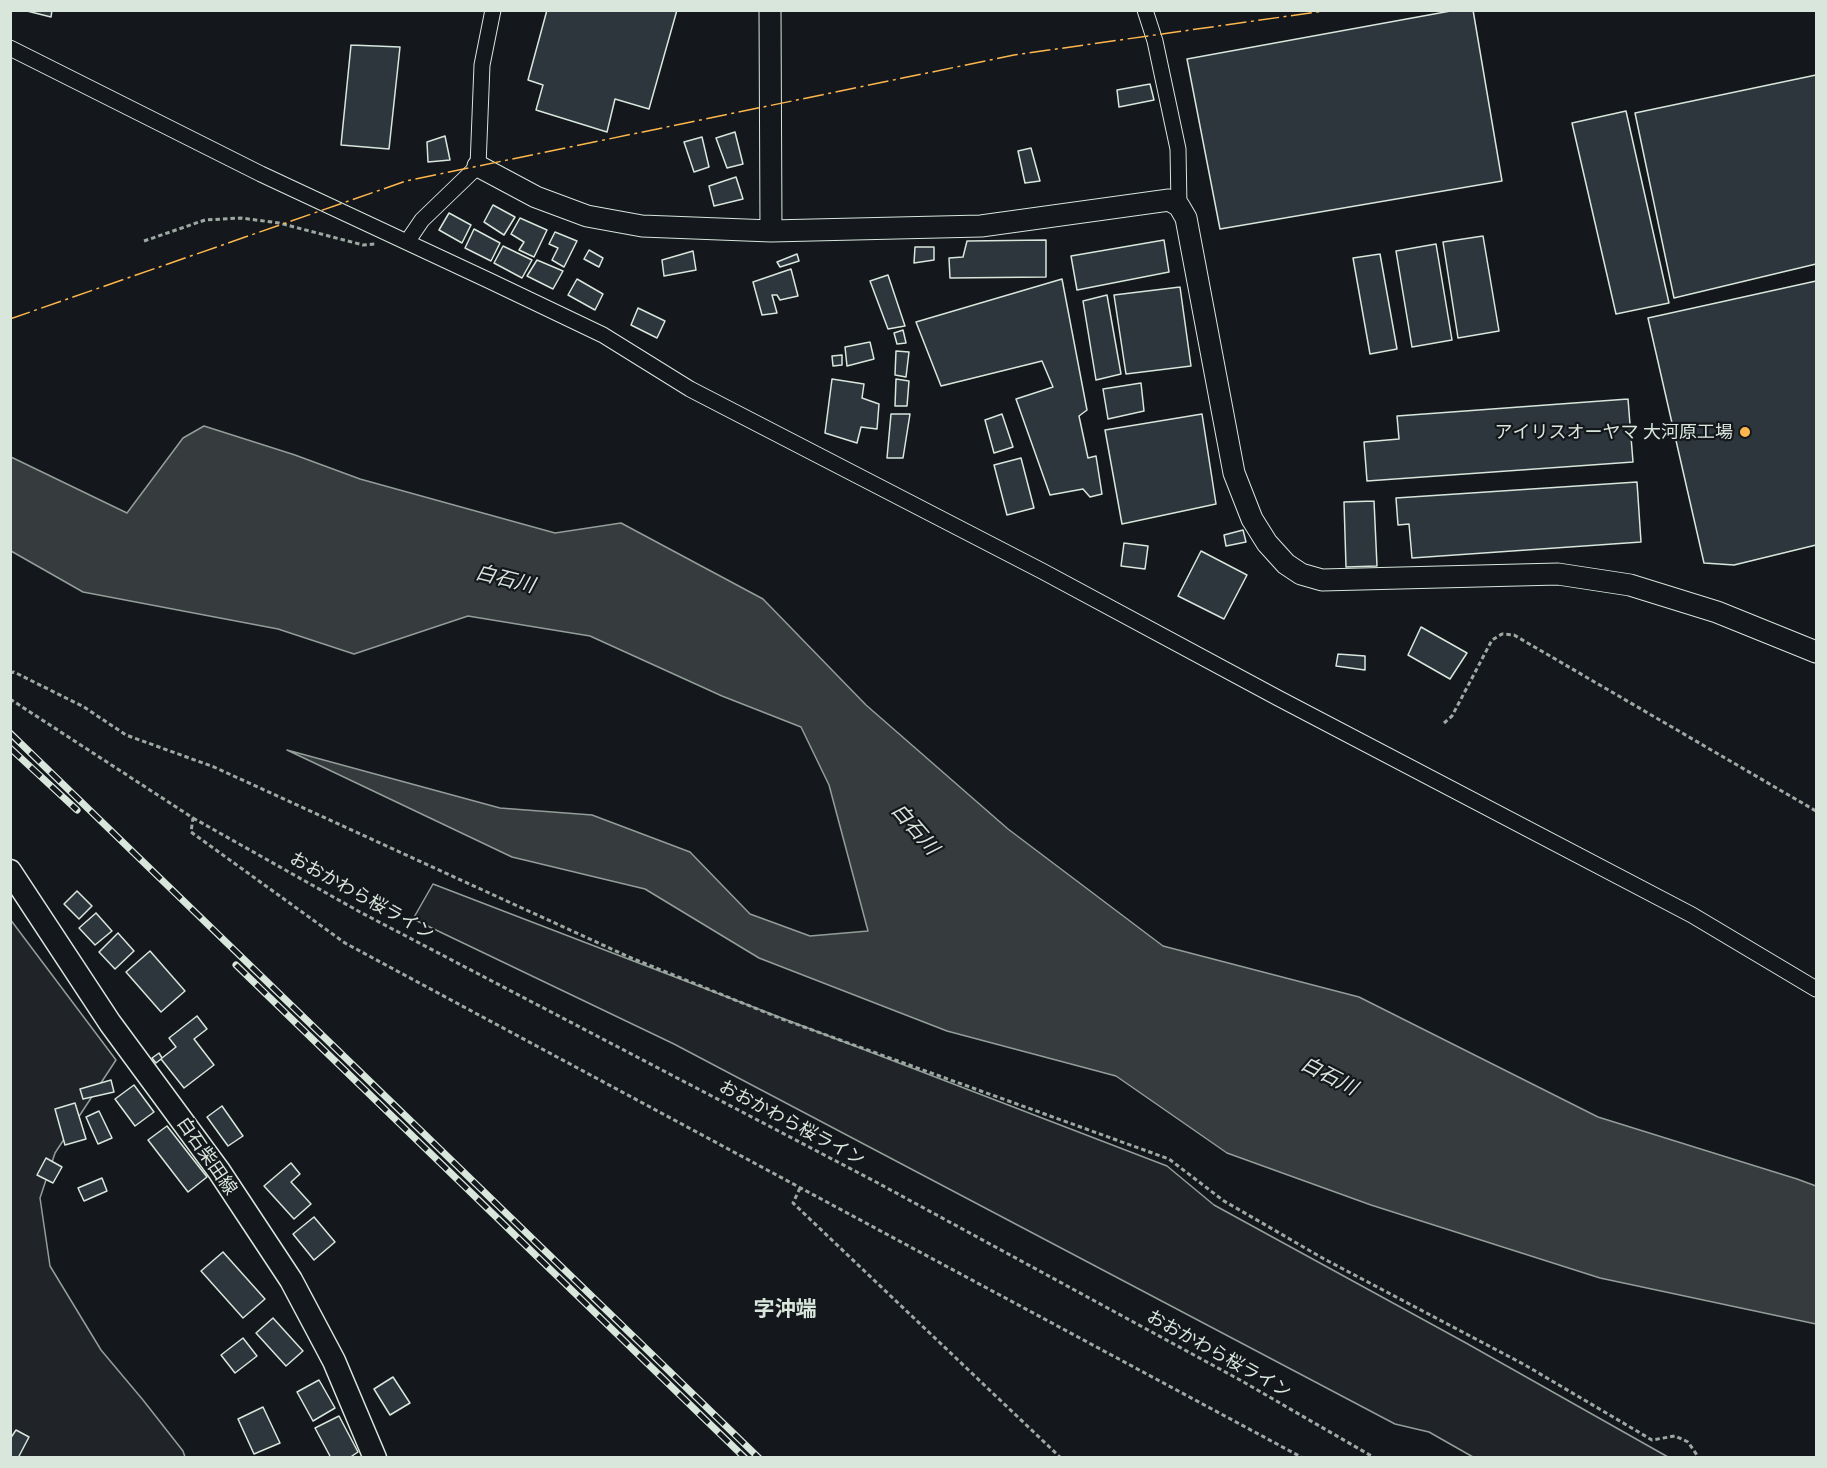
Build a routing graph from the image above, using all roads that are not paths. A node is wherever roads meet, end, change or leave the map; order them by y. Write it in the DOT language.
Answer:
graph roads {
  1 [pos="493,10"];
  2 [pos="770,10"];
  3 [pos="1145,10"];
  4 [pos="10,48"];
  5 [pos="478,166"];
  6 [pos="1179,206"];
  7 [pos="771,231"];
  8 [pos="407,242"];
  9 [pos="1816,652"];
  10 [pos="10,871"];
  11 [pos="1816,989"];
  12 [pos="375,1458"];
  1 -- 5 [label="street"];
  2 -- 7 [label="street"];
  3 -- 6 [label="street"];
  4 -- 8 [label="street"];
  5 -- 7 [label="street"];
  5 -- 8 [label="street"];
  6 -- 7 [label="street"];
  6 -- 9 [label="street"];
  8 -- 11 [label="street"];
  10 -- 12 [label="main road, 白石柴田線"];
}
